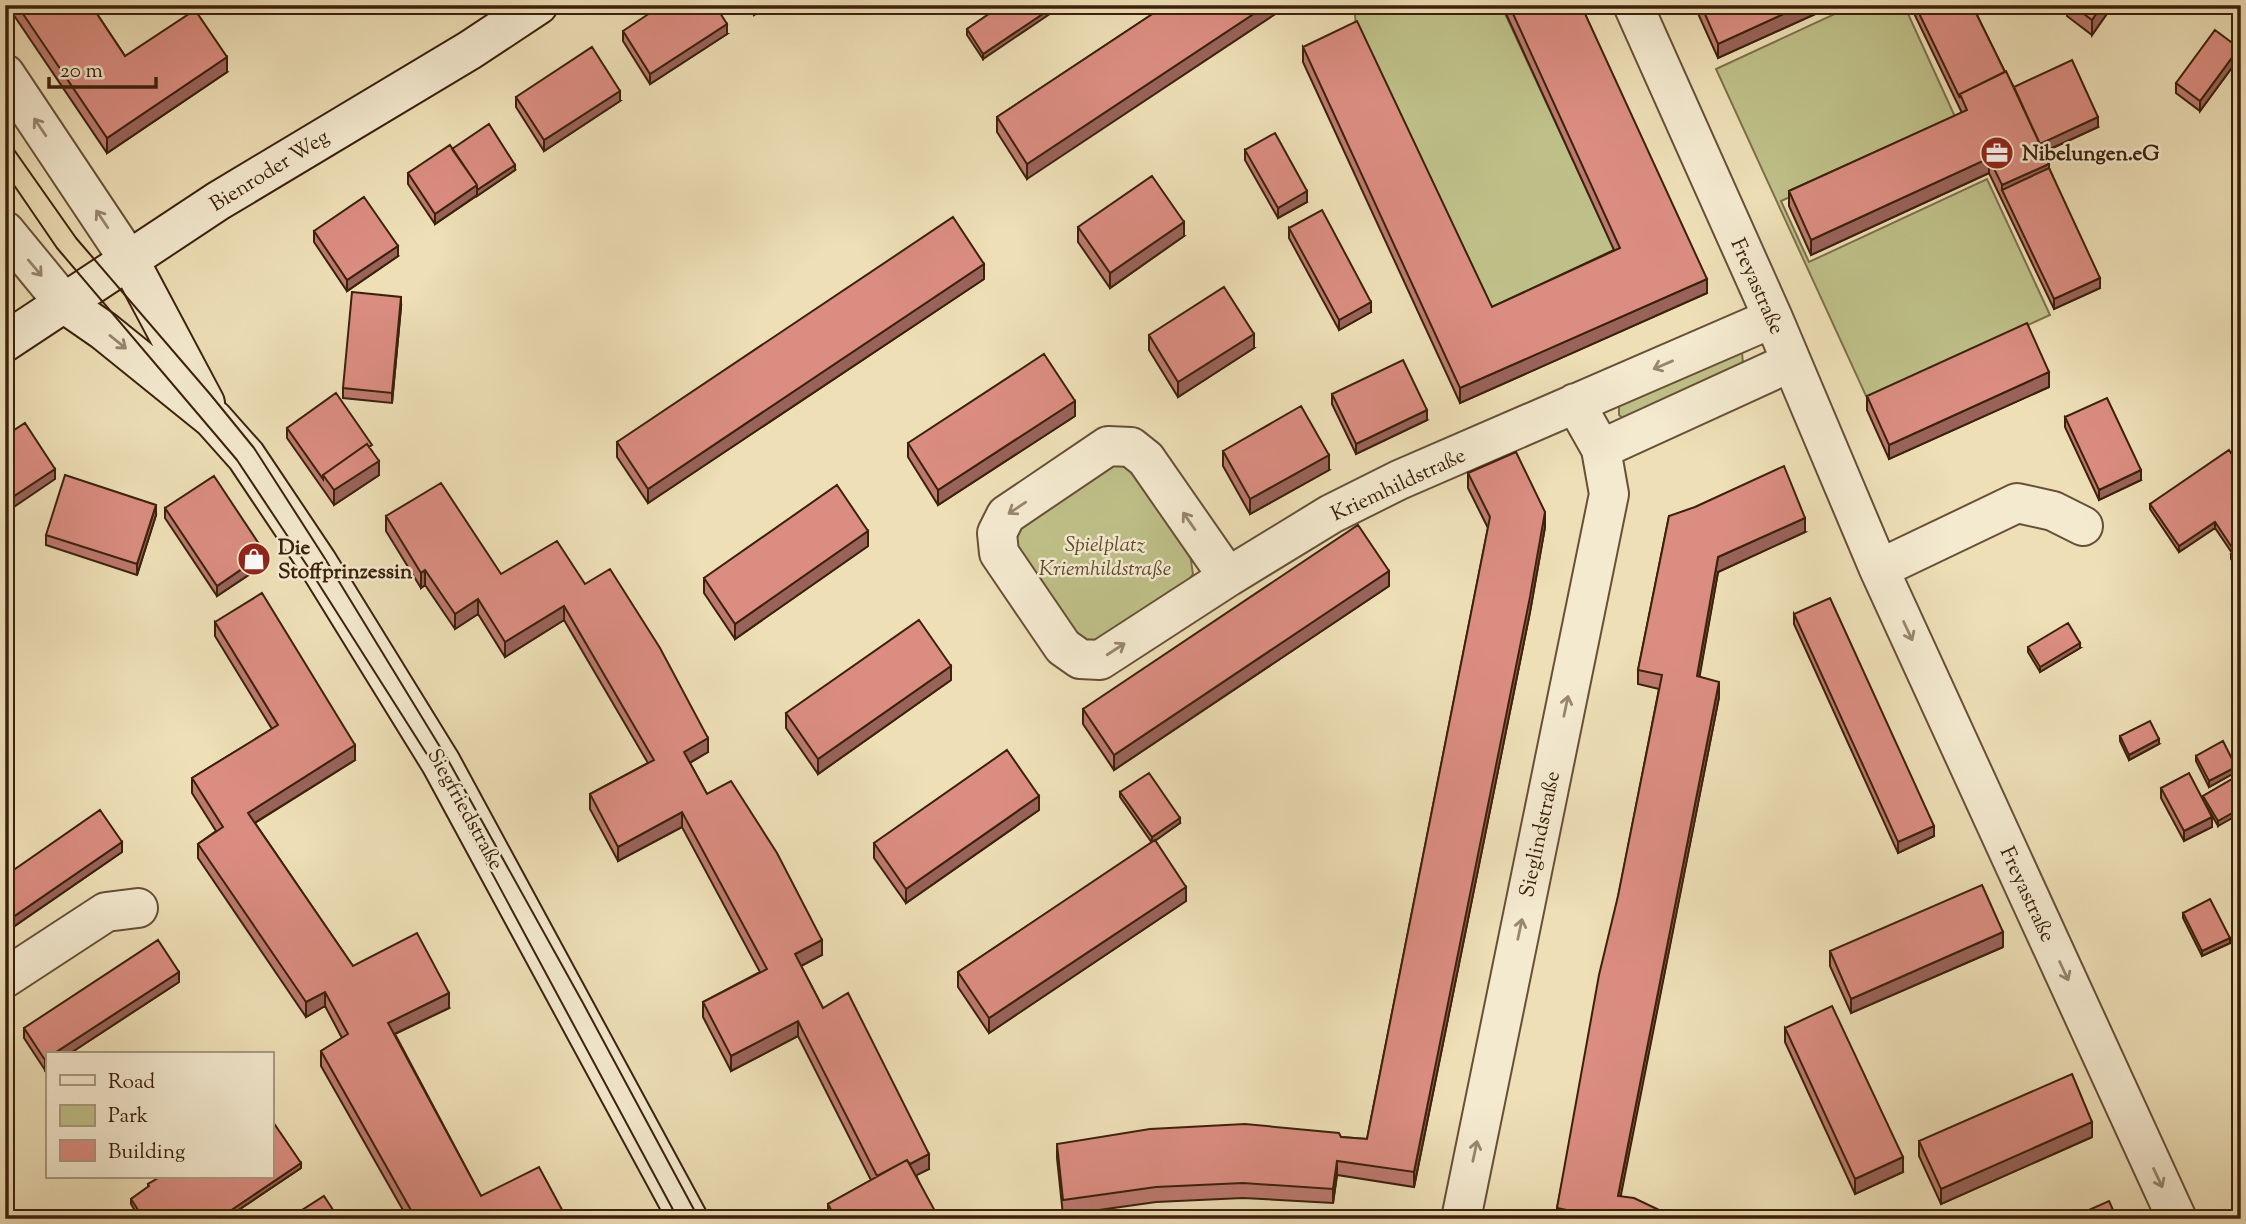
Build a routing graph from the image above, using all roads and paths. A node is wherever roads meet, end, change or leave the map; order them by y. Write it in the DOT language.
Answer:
graph roads {
  1 [pos="538,5"];
  2 [pos="1633,5"];
  3 [pos="5,74"];
  4 [pos="5,231"];
  5 [pos="129,260"];
  6 [pos="65,304"];
  7 [pos="1773,318"];
  8 [pos="5,342"];
  9 [pos="1791,362"];
  10 [pos="1575,402"];
  11 [pos="213,419"];
  12 [pos="1601,449"];
  13 [pos="2083,526"];
  14 [pos="1879,569"];
  15 [pos="1228,577"];
  16 [pos="138,908"];
  17 [pos="5,978"];
  18 [pos="688,1219"];
  19 [pos="1461,1219"];
  20 [pos="2177,1219"];
  1 -- 5 [label="street, Bienroder Weg"];
  2 -- 7 [label="street, Freyastraße"];
  5 -- 3 [label="street, Siegfriedstraße, one-way"];
  4 -- 6 [label="street, Siegfriedstraße, one-way"];
  5 -- 6 [label="street, Bienroder Weg"];
  5 -- 11 [label="street, Siegfriedstraße"];
  6 -- 8 [label="street, Bienroder Weg"];
  6 -- 11 [label="street, Siegfriedstraße, one-way"];
  7 -- 9 [label="street, Freyastraße"];
  7 -- 10 [label="street, Kriemhildstraße, one-way"];
  9 -- 12 [label="street"];
  9 -- 14 [label="street, Freyastraße"];
  10 -- 12 [label="street"];
  10 -- 15 [label="street, Kriemhildstraße"];
  11 -- 18 [label="street, Siegfriedstraße"];
  19 -- 12 [label="street, Sieglindstraße, one-way"];
  13 -- 14 [label="street"];
  14 -- 20 [label="street, Freyastraße, one-way"];
  15 -- 15 [label="street, Kriemhildstraße, one-way"];
  16 -- 17 [label="street"];
}
